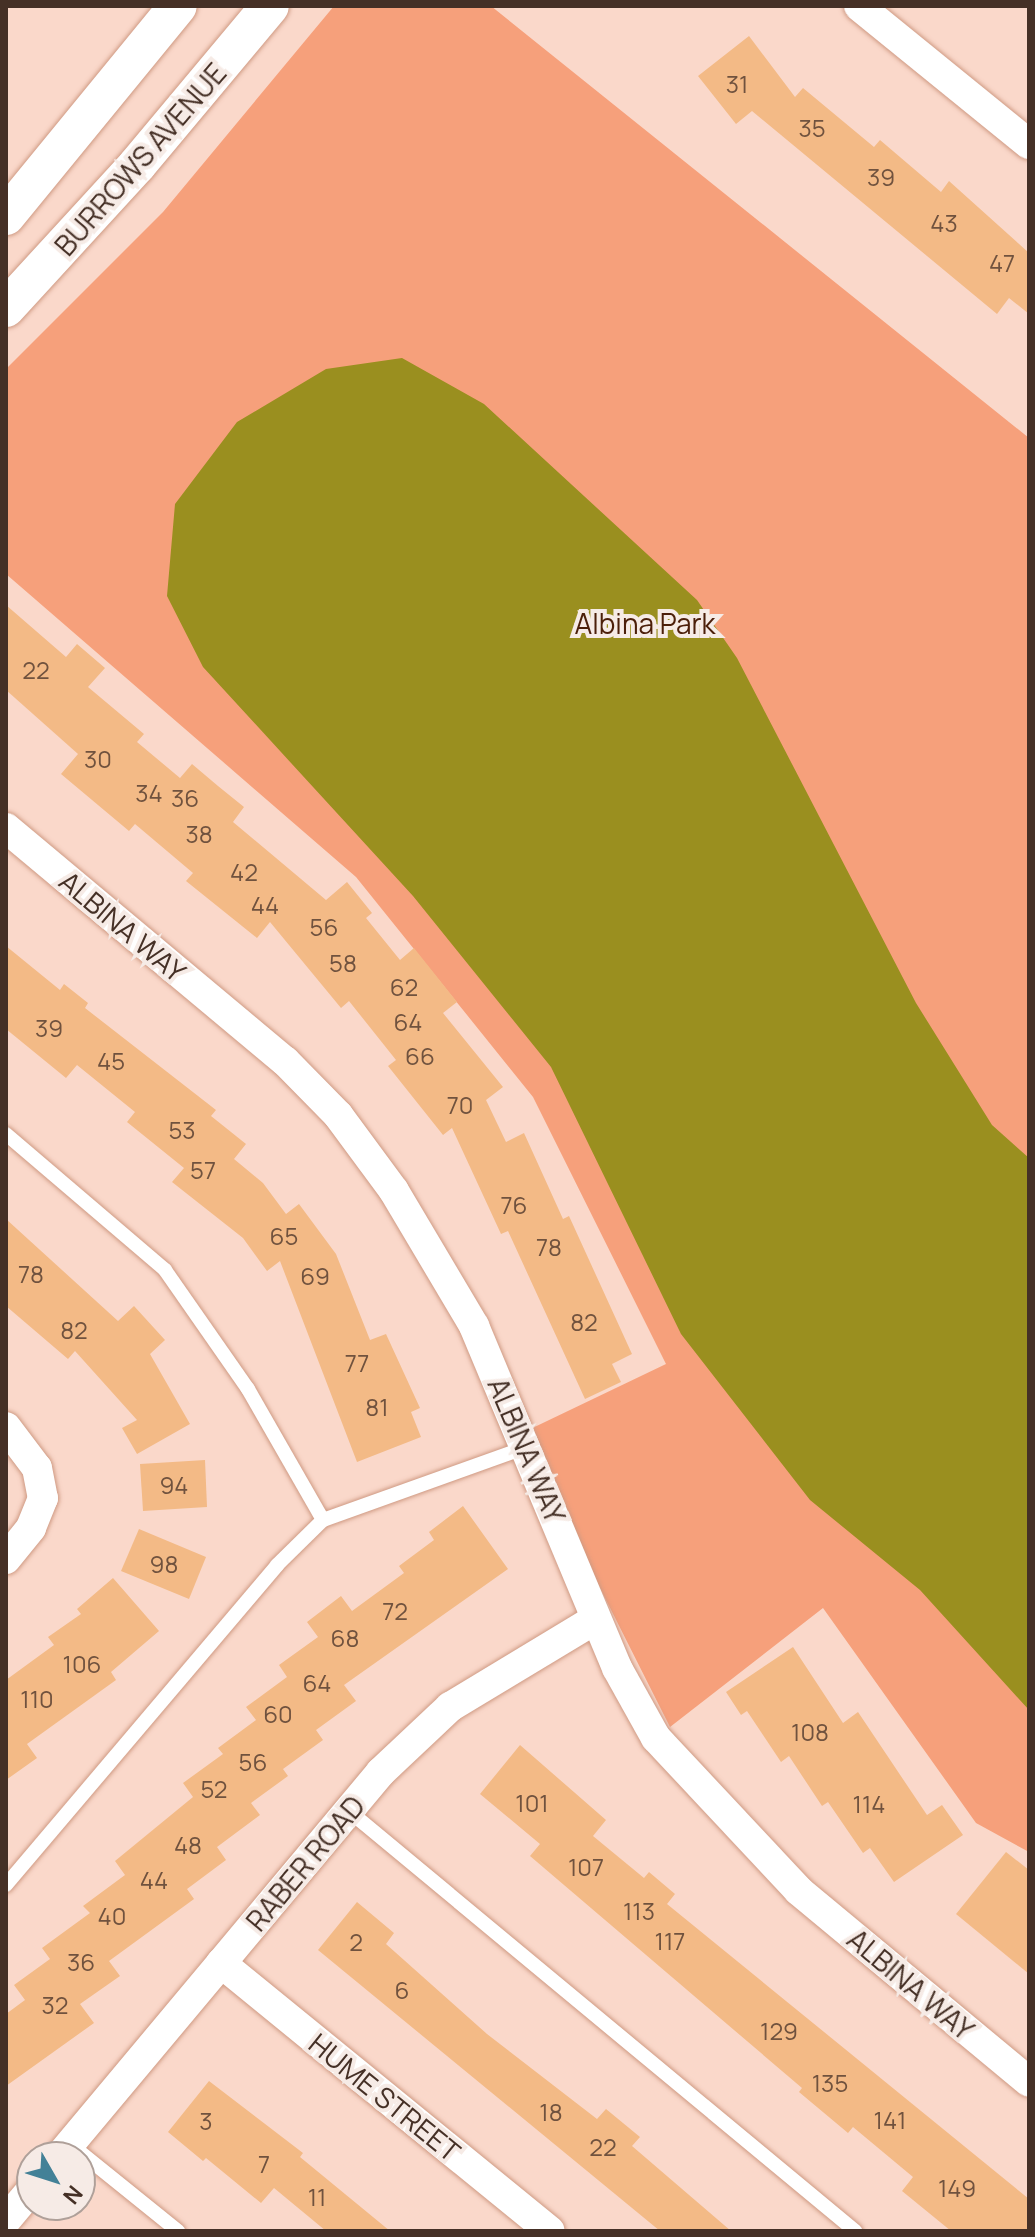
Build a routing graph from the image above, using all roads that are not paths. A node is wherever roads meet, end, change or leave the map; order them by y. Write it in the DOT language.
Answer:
graph roads {
  1 [pos="178,6"];
  2 [pos="270,6"];
  3 [pos="859,6"];
  4 [pos="1029,144"];
  5 [pos="6,216"];
  6 [pos="6,308"];
  7 [pos="6,828"];
  8 [pos="6,1134"];
  9 [pos="6,1427"];
  10 [pos="528,1447"];
  11 [pos="323,1520"];
  12 [pos="6,1559"];
  13 [pos="596,1619"];
  14 [pos="349,1811"];
  15 [pos="6,1885"];
  16 [pos="221,1963"];
  17 [pos="1029,2082"];
  18 [pos="72,2141"];
  19 [pos="96,2173"];
  20 [pos="178,2231"];
  21 [pos="550,2231"];
  22 [pos="855,2231"];
  1 -- 5 [label="street"];
  2 -- 6 [label="street, BURROWS AVENUE"];
  3 -- 4 [label="street"];
  7 -- 10 [label="street, ALBINA WAY"];
  8 -- 11 [label="lane"];
  9 -- 12 [label="street"];
  10 -- 11 [label="lane"];
  10 -- 13 [label="street, ALBINA WAY"];
  11 -- 15 [label="lane"];
  13 -- 14 [label="street, RABER ROAD"];
  13 -- 17 [label="street, ALBINA WAY"];
  14 -- 16 [label="street, RABER ROAD"];
  14 -- 22 [label="lane"];
  16 -- 18 [label="street, RABER ROAD"];
  16 -- 21 [label="street, HUME STREET"];
  19 -- 20 [label="lane"];
}
